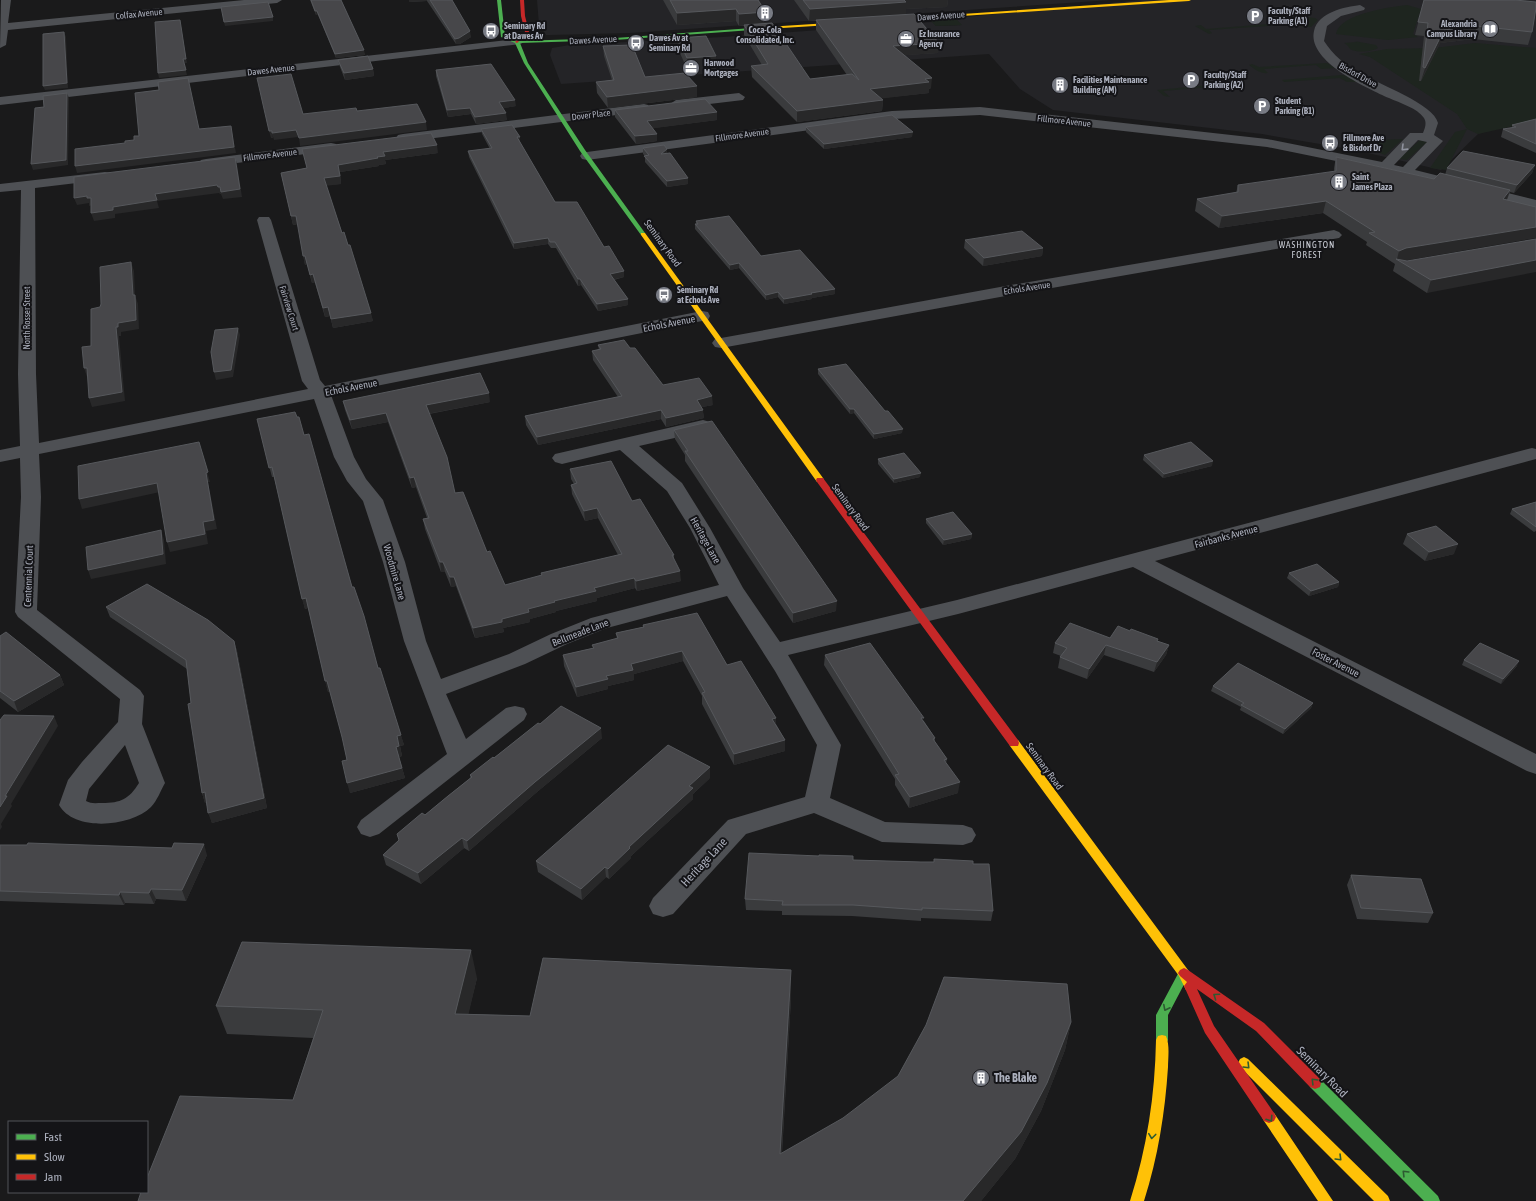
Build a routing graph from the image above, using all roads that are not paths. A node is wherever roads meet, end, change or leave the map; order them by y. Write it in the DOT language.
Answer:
graph roads {
  1 [pos="6,0"];
  2 [pos="277,0"];
  3 [pos="499,0"];
  4 [pos="522,0"];
  5 [pos="1189,0"];
  6 [pos="1346,0"];
  7 [pos="876,21"];
  8 [pos="853,22"];
  9 [pos="1,27"];
  10 [pos="517,42"];
  11 [pos="0,45"];
  12 [pos="739,97"];
  13 [pos="0,100"];
  14 [pos="563,118"];
  15 [pos="1427,137"];
  16 [pos="391,140"];
  17 [pos="344,146"];
  18 [pos="587,156"];
  19 [pos="195,164"];
  20 [pos="1384,167"];
  21 [pos="1406,172"];
  22 [pos="115,174"];
  23 [pos="28,186"];
  24 [pos="0,188"];
  25 [pos="1536,204"];
  26 [pos="264,220"];
  27 [pos="1334,235"];
  28 [pos="702,316"];
  29 [pos="721,343"];
  30 [pos="321,393"];
  31 [pos="706,425"];
  32 [pos="623,443"];
  33 [pos="30,450"];
  34 [pos="1532,454"];
  35 [pos="0,456"];
  36 [pos="562,458"];
  37 [pos="1136,560"];
  38 [pos="732,588"];
  39 [pos="920,616"];
  40 [pos="774,651"];
  41 [pos="433,690"];
  42 [pos="515,714"];
  43 [pos="130,724"];
  44 [pos="460,756"];
  45 [pos="1536,764"];
  46 [pos="816,803"];
  47 [pos="370,827"];
  48 [pos="963,836"];
  49 [pos="663,906"];
  50 [pos="1184,973"];
  51 [pos="1209,1029"];
  52 [pos="1137,1201"];
  53 [pos="1326,1201"];
  54 [pos="1382,1201"];
  55 [pos="1433,1201"];
  1 -- 9 [label="street"];
  2 -- 9 [label="street, Colfax Avenue"];
  3 -- 10 [label="main road"];
  4 -- 10 [label="main road"];
  5 -- 7 [label="main road, Dawes Avenue"];
  6 -- 15 [label="street, Bisdorf Drive"];
  8 -- 10 [label="main road, Dawes Avenue"];
  9 -- 11 [label="street"];
  10 -- 13 [label="street, Dawes Avenue"];
  10 -- 14 [label="main road, Seminary Road"];
  12 -- 14 [label="street, Dover Place"];
  14 -- 16 [label="street"];
  14 -- 18 [label="main road, Seminary Road"];
  15 -- 20 [label="street, one-way"];
  15 -- 21 [label="street, Bisdorf Drive"];
  17 -- 19 [label="street, Fillmore Avenue"];
  18 -- 20 [label="street, Fillmore Avenue"];
  18 -- 28 [label="main road, Seminary Road"];
  20 -- 21 [label="street, Fillmore Avenue"];
  21 -- 25 [label="street, Fillmore Avenue"];
  22 -- 23 [label="street"];
  23 -- 24 [label="street"];
  23 -- 33 [label="street, North Rosser Street"];
  26 -- 30 [label="street, Fairview Court"];
  27 -- 29 [label="street, Echols Avenue"];
  28 -- 29 [label="main road, Seminary Road"];
  28 -- 30 [label="street, Echols Avenue"];
  29 -- 39 [label="main road, Seminary Road"];
  30 -- 33 [label="street, Echols Avenue"];
  30 -- 41 [label="street, Woodmire Lane"];
  31 -- 32 [label="street"];
  32 -- 36 [label="street"];
  32 -- 38 [label="street, Heritage Lane"];
  33 -- 35 [label="street, Echols Avenue"];
  33 -- 43 [label="street, Centennial Court"];
  34 -- 37 [label="street, Fairbanks Avenue"];
  37 -- 39 [label="street, Fairbanks Avenue"];
  37 -- 45 [label="street, Foster Avenue"];
  38 -- 40 [label="street, Heritage Lane"];
  38 -- 41 [label="street, Bellmeade Lane"];
  39 -- 40 [label="street"];
  39 -- 50 [label="main road, Seminary Road"];
  40 -- 46 [label="street, Heritage Lane"];
  41 -- 44 [label="street, Woodmire Lane"];
  42 -- 44 [label="street"];
  44 -- 47 [label="street"];
  46 -- 48 [label="street"];
  46 -- 49 [label="street, Heritage Lane"];
  50 -- 51 [label="main road, Seminary Road"];
  50 -- 52 [label="main road, one-way"];
  55 -- 50 [label="main road, Seminary Road, one-way"];
  51 -- 53 [label="main road, Seminary Road, one-way"];
  51 -- 54 [label="main road, one-way"];
}
